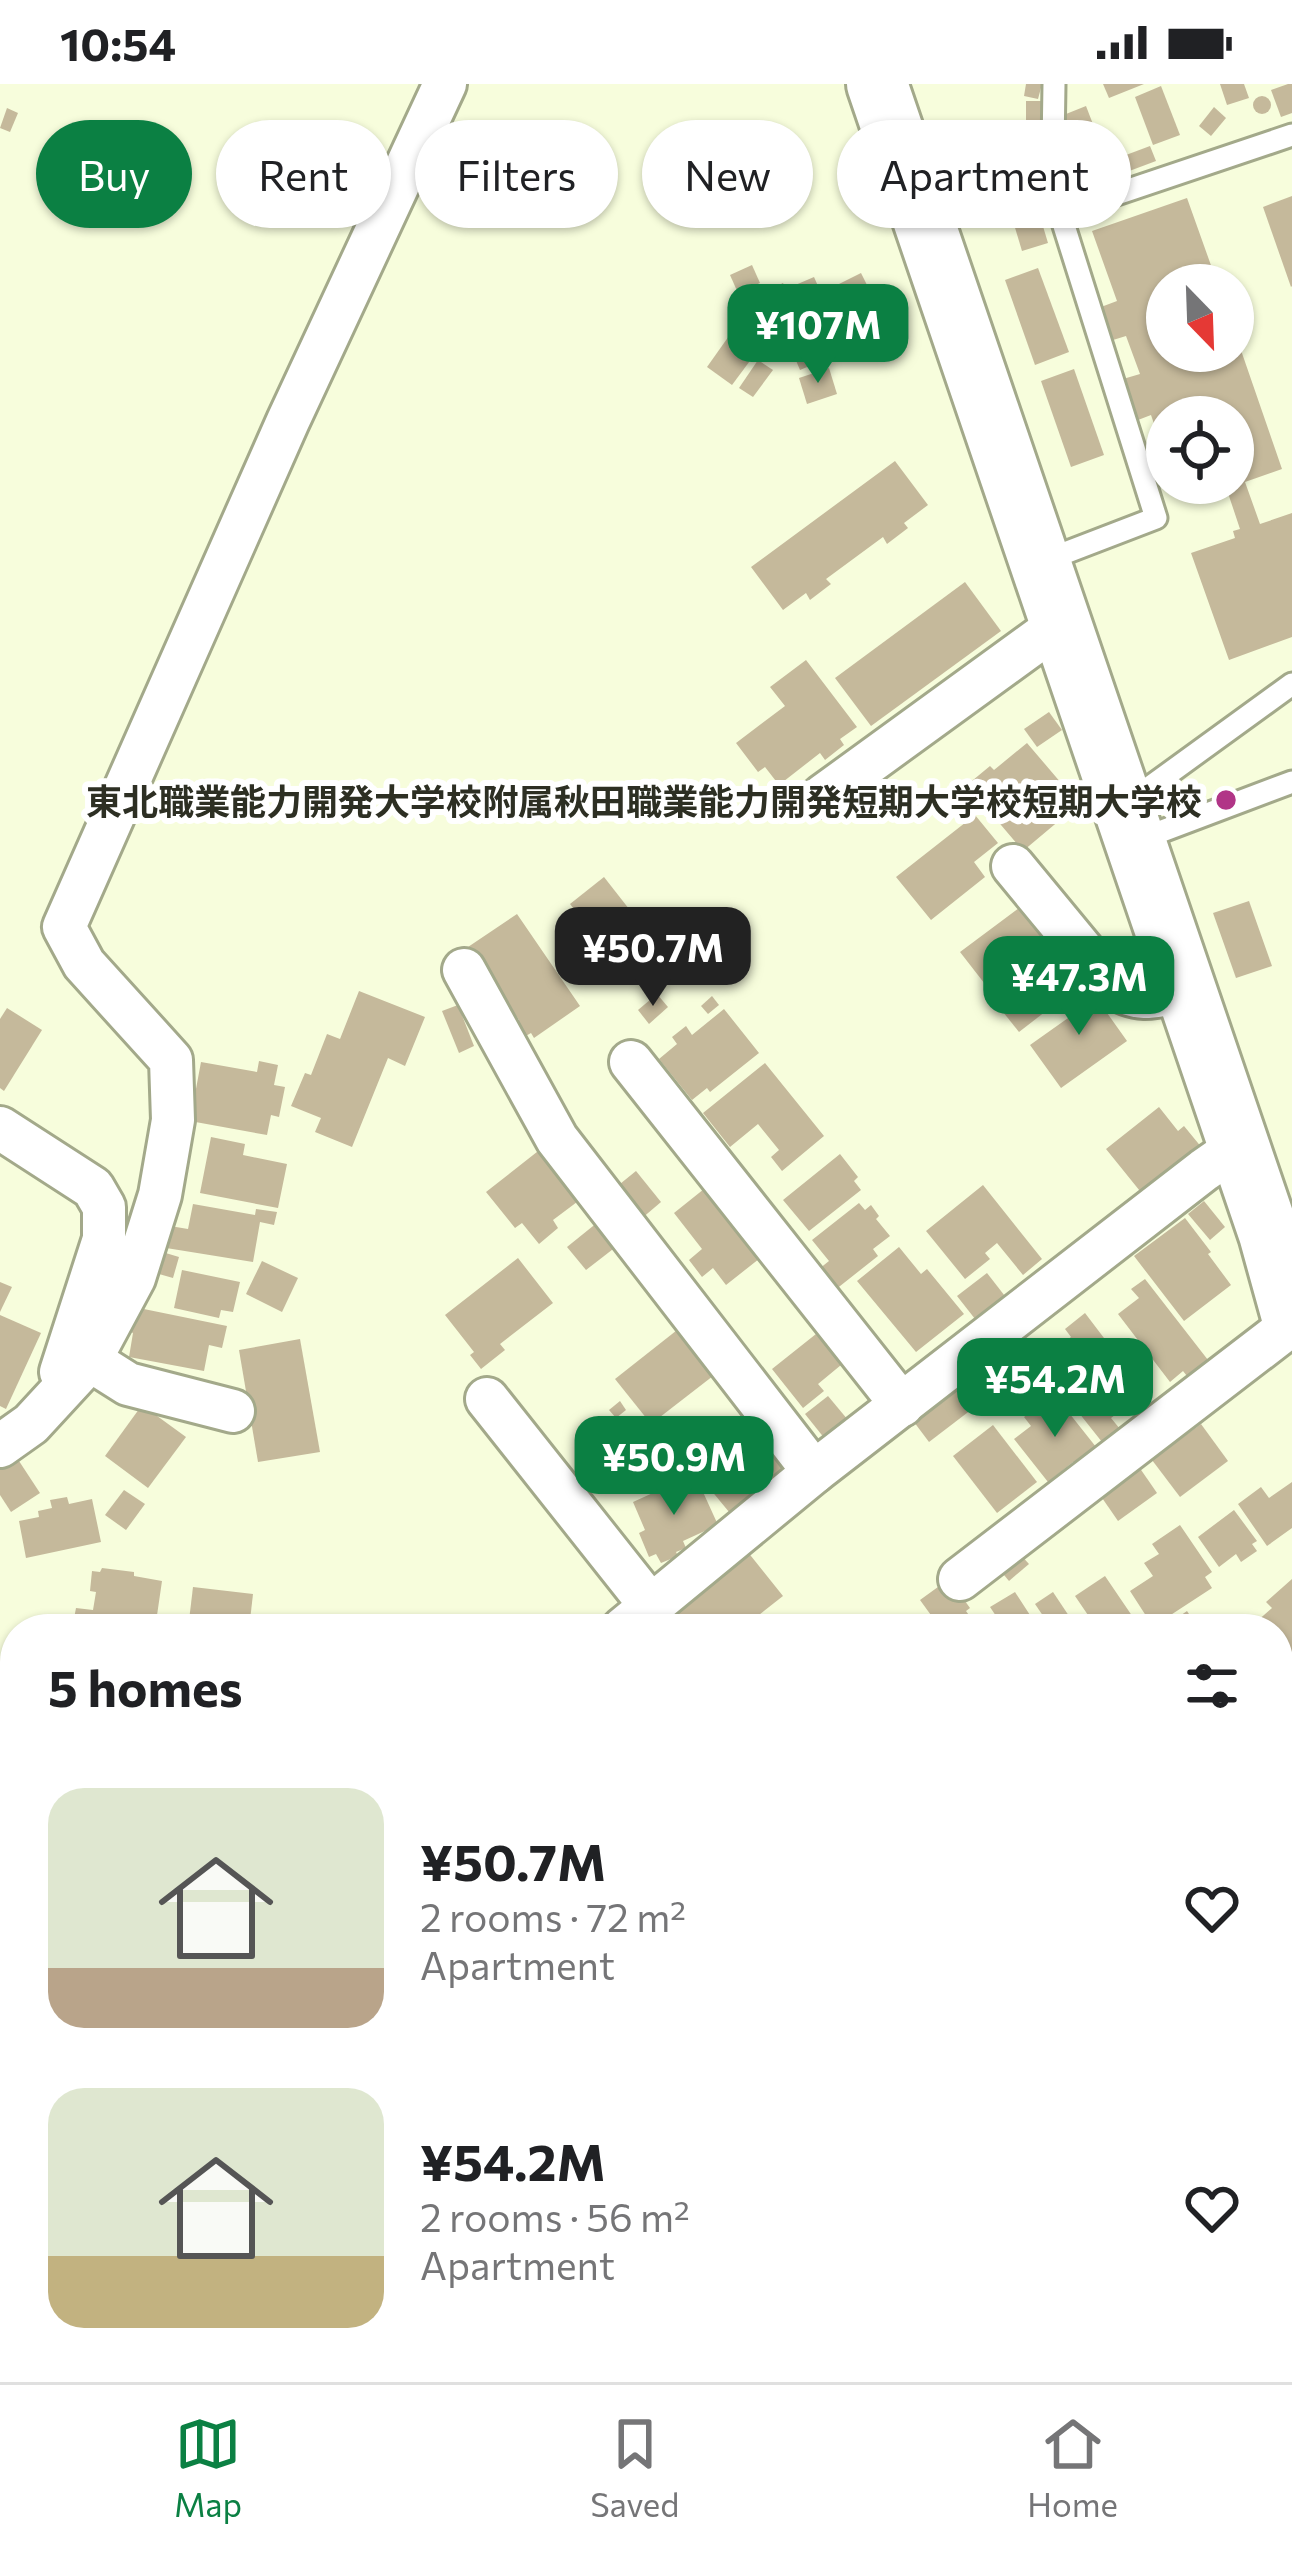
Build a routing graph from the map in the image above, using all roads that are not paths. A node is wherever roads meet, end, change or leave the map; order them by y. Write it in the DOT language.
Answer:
graph roads {
  1 [pos="445,84"];
  2 [pos="877,84"];
  3 [pos="1054,84"];
  4 [pos="1053,120"];
  5 [pos="1292,135"];
  6 [pos="1131,189"];
  7 [pos="1065,228"];
  8 [pos="1040,563"];
  9 [pos="1060,623"];
  10 [pos="1292,684"];
  11 [pos="1292,782"];
  12 [pos="823,796"];
  13 [pos="1128,824"];
  14 [pos="1013,866"];
  15 [pos="464,970"];
  16 [pos="1184,990"];
  17 [pos="631,1062"];
  18 [pos="0,1128"];
  19 [pos="1238,1147"];
  20 [pos="1281,1226"];
  21 [pos="1292,1320"];
  22 [pos="90,1360"];
  23 [pos="487,1399"];
  24 [pos="52,1401"];
  25 [pos="902,1405"];
  26 [pos="233,1411"];
  27 [pos="0,1446"];
  28 [pos="814,1472"];
  29 [pos="960,1579"];
  30 [pos="634,1614"];
  31 [pos="642,1614"];
  1 -- 22 [label="street"];
  2 -- 8 [label="street"];
  3 -- 4 [label="lane"];
  5 -- 6 [label="lane"];
  7 -- 8 [label="lane"];
  8 -- 9 [label="street"];
  9 -- 12 [label="street"];
  9 -- 13 [label="street"];
  10 -- 13 [label="lane"];
  11 -- 13 [label="lane"];
  13 -- 16 [label="street"];
  14 -- 16 [label="street"];
  15 -- 28 [label="street"];
  16 -- 19 [label="street"];
  17 -- 25 [label="street"];
  18 -- 24 [label="street"];
  19 -- 20 [label="street"];
  19 -- 25 [label="street"];
  20 -- 21 [label="street"];
  21 -- 29 [label="street"];
  22 -- 24 [label="street"];
  22 -- 26 [label="street"];
  23 -- 30 [label="street"];
  24 -- 27 [label="street"];
  25 -- 28 [label="street"];
  28 -- 31 [label="street"];
}
